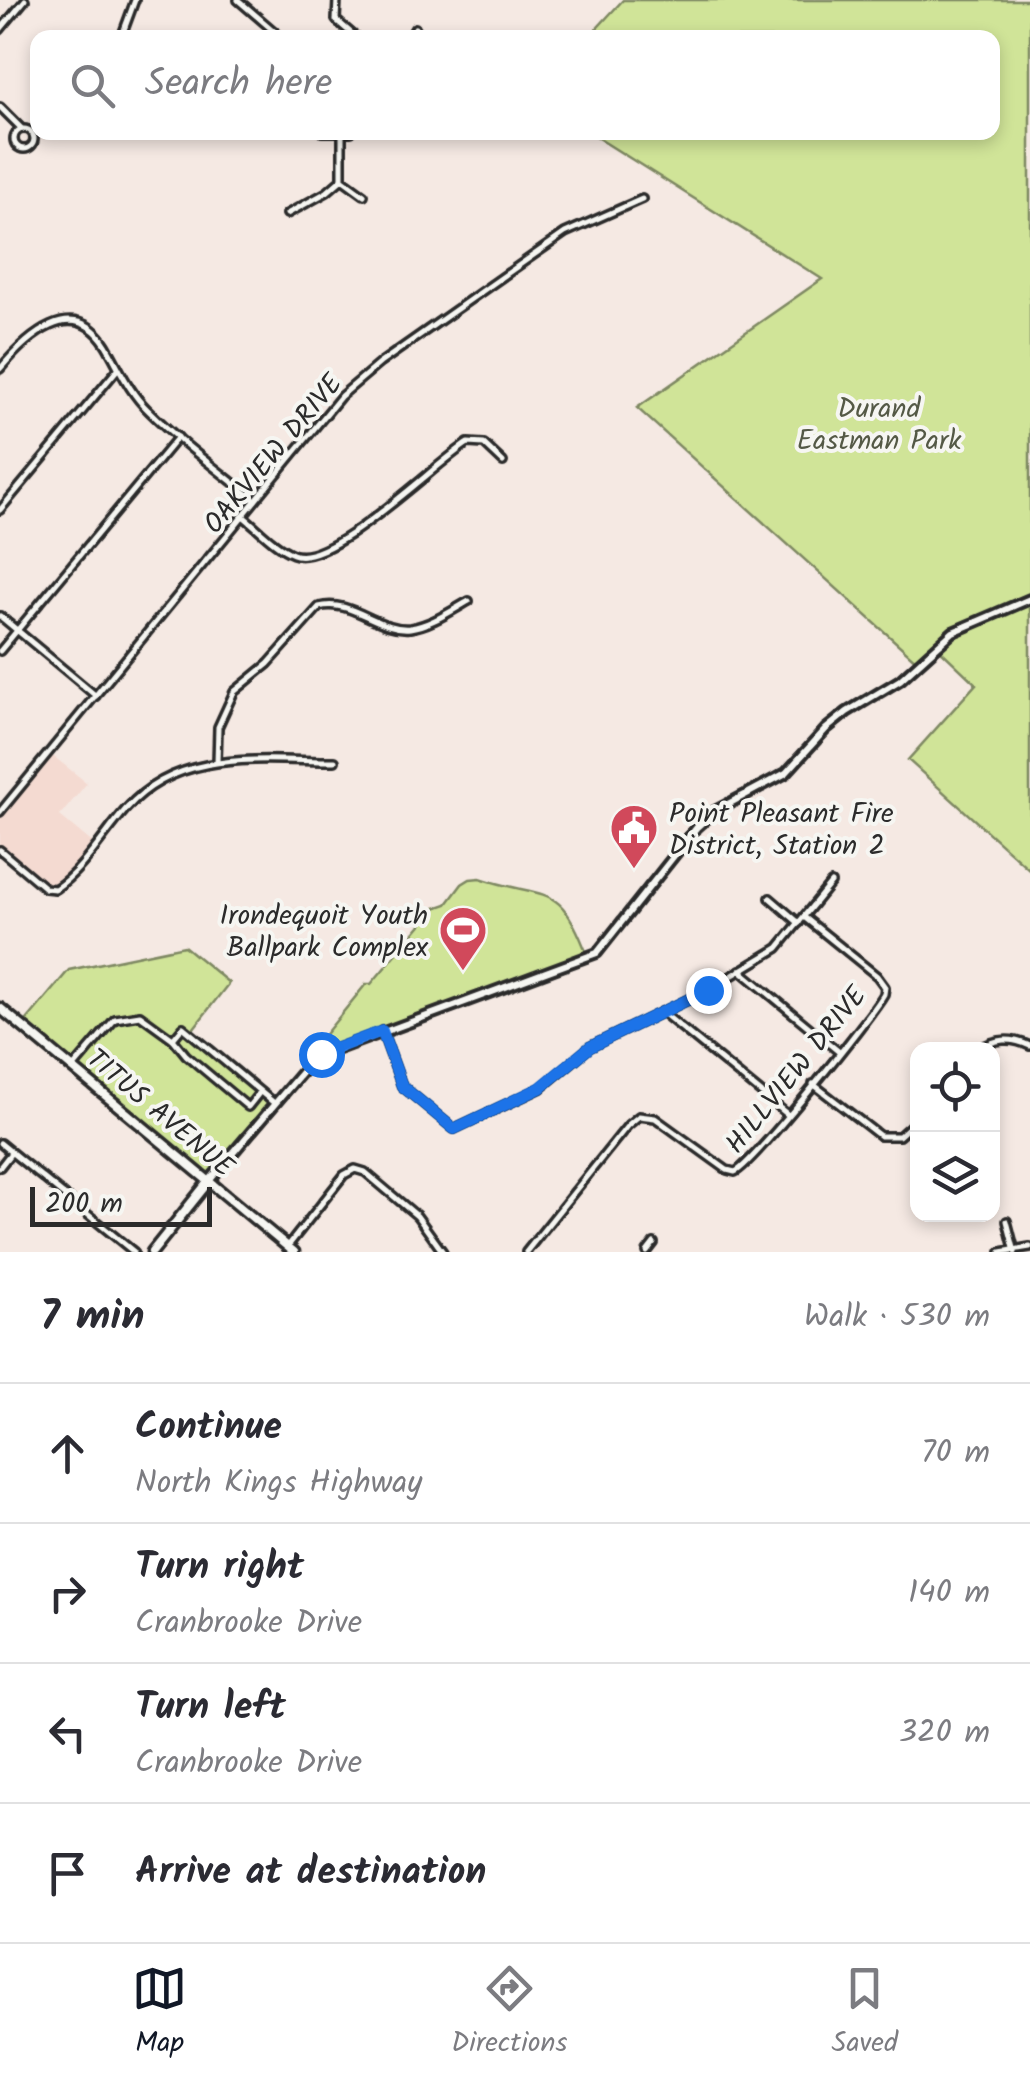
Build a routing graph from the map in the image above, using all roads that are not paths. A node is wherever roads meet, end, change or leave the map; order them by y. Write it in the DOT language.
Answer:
graph roads {
  1 [pos="25,0"];
  2 [pos="135,0"];
  3 [pos="238,0"];
  4 [pos="337,0"];
  5 [pos="0,30"];
  6 [pos="124,30"];
  7 [pos="273,30"];
  8 [pos="347,30"];
  9 [pos="0,107"];
  10 [pos="22,129"];
  11 [pos="30,132"];
  12 [pos="33,140"];
  13 [pos="342,140"];
  14 [pos="342,179"];
  15 [pos="364,195"];
  16 [pos="642,199"];
  17 [pos="287,214"];
  18 [pos="0,369"];
  19 [pos="118,370"];
  20 [pos="178,437"];
  21 [pos="503,462"];
  22 [pos="255,500"];
  23 [pos="0,510"];
  24 [pos="243,516"];
  25 [pos="1030,599"];
  26 [pos="468,601"];
  27 [pos="0,616"];
  28 [pos="16,630"];
  29 [pos="0,650"];
  30 [pos="96,696"];
  31 [pos="335,760"];
  32 [pos="217,762"];
  33 [pos="0,812"];
  34 [pos="0,850"];
  35 [pos="831,883"];
  36 [pos="770,898"];
  37 [pos="801,920"];
  38 [pos="740,970"];
  39 [pos="0,1008"];
  40 [pos="662,1012"];
  41 [pos="382,1031"];
  42 [pos="173,1038"];
  43 [pos="994,1042"];
  44 [pos="1030,1046"];
  45 [pos="839,1052"];
  46 [pos="73,1068"];
  47 [pos="814,1084"];
  48 [pos="260,1092"];
  49 [pos="274,1103"];
  50 [pos="788,1115"];
  51 [pos="910,1126"];
  52 [pos="0,1143"];
  53 [pos="12,1152"];
  54 [pos="0,1166"];
  55 [pos="209,1181"];
  56 [pos="1007,1221"];
  57 [pos="654,1243"];
  58 [pos="1030,1247"];
  59 [pos="290,1249"];
  60 [pos="1014,1251"];
  61 [pos="134,1252"];
  62 [pos="152,1252"];
  63 [pos="444,1252"];
  64 [pos="526,1252"];
  65 [pos="647,1252"];
  66 [pos="1001,1252"];
  1 -- 5 [label="street"];
  2 -- 6 [label="street"];
  3 -- 7 [label="street"];
  4 -- 8 [label="street"];
  9 -- 10 [label="street"];
  10 -- 11 [label="street"];
  10 -- 12 [label="street"];
  13 -- 14 [label="street"];
  14 -- 15 [label="street"];
  14 -- 17 [label="street"];
  16 -- 22 [label="street, OAKVIEW DRIVE"];
  18 -- 19 [label="street"];
  19 -- 20 [label="street"];
  19 -- 23 [label="street"];
  20 -- 22 [label="street"];
  20 -- 28 [label="street"];
  21 -- 24 [label="street"];
  22 -- 24 [label="street, OAKVIEW DRIVE"];
  24 -- 30 [label="street, OAKVIEW DRIVE"];
  25 -- 41 [label="street"];
  26 -- 32 [label="street"];
  27 -- 28 [label="street"];
  28 -- 29 [label="street"];
  28 -- 30 [label="street"];
  30 -- 33 [label="street, OAKVIEW DRIVE"];
  31 -- 32 [label="street"];
  32 -- 34 [label="street"];
  35 -- 37 [label="street"];
  36 -- 37 [label="street, HILLVIEW DRIVE"];
  37 -- 38 [label="street"];
  37 -- 45 [label="street, HILLVIEW DRIVE"];
  38 -- 40 [label="street"];
  38 -- 45 [label="street"];
  39 -- 46 [label="main road, TITUS AVENUE"];
  40 -- 41 [label="street"];
  40 -- 50 [label="street"];
  41 -- 49 [label="street"];
  42 -- 46 [label="street"];
  42 -- 48 [label="street"];
  42 -- 48 [label="street"];
  43 -- 44 [label="street"];
  45 -- 47 [label="street, HILLVIEW DRIVE"];
  46 -- 55 [label="main road, TITUS AVENUE"];
  47 -- 50 [label="street, HILLVIEW DRIVE"];
  47 -- 51 [label="street"];
  48 -- 49 [label="street"];
  49 -- 55 [label="street"];
  50 -- 64 [label="street, HILLVIEW DRIVE"];
  52 -- 53 [label="street"];
  53 -- 54 [label="street"];
  53 -- 61 [label="street"];
  55 -- 59 [label="main road, TITUS AVENUE"];
  55 -- 62 [label="main road"];
  56 -- 60 [label="street"];
  57 -- 65 [label="street"];
  58 -- 60 [label="street"];
  59 -- 63 [label="street"];
  60 -- 66 [label="street"];
}
